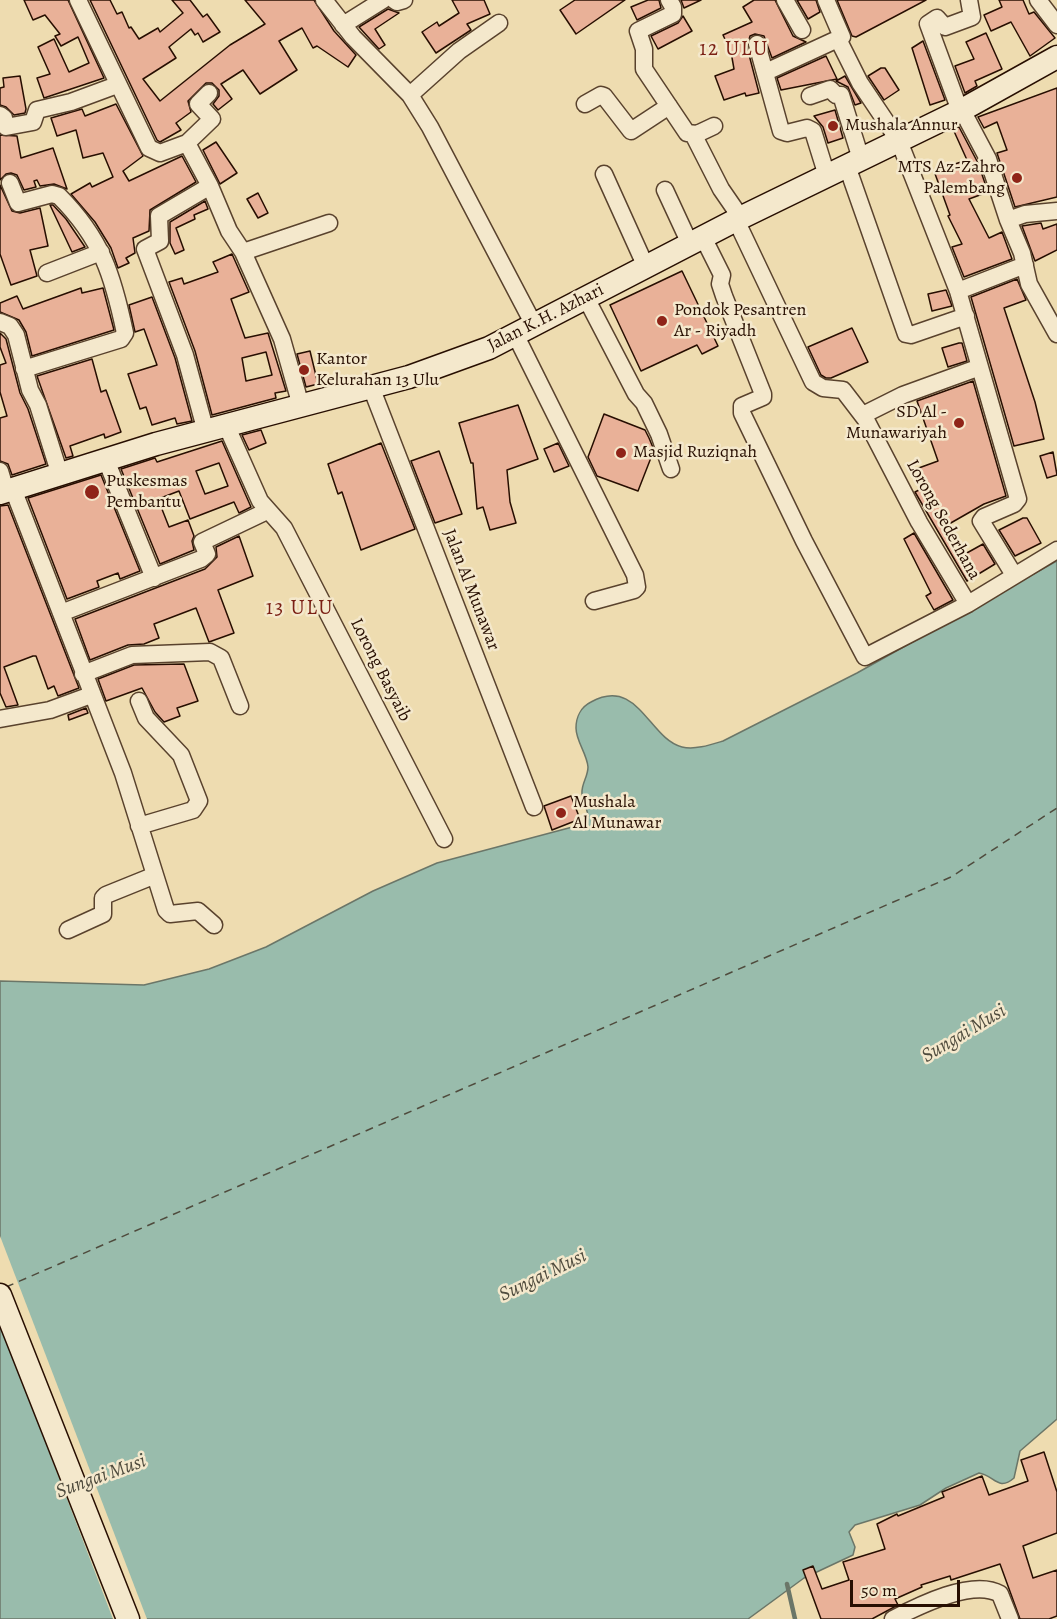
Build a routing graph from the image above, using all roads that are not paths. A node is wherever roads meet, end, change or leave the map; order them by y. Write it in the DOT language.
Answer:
graph roads {
  1 [pos="78,0"];
  2 [pos="324,0"];
  3 [pos="383,0"];
  4 [pos="394,0"];
  5 [pos="404,0"];
  6 [pos="669,0"];
  7 [pos="785,0"];
  8 [pos="826,0"];
  9 [pos="969,0"];
  10 [pos="1038,0"];
  11 [pos="499,23"];
  12 [pos="343,25"];
  13 [pos="1057,26"];
  14 [pos="802,30"];
  15 [pos="838,39"];
  16 [pos="757,44"];
  17 [pos="1057,57"];
  18 [pos="766,72"];
  19 [pos="117,85"];
  20 [pos="208,93"];
  21 [pos="410,95"];
  22 [pos="810,96"];
  23 [pos="585,104"];
  24 [pos="669,106"];
  25 [pos="961,111"];
  26 [pos="0,115"];
  27 [pos="714,126"];
  28 [pos="693,134"];
  29 [pos="187,143"];
  30 [pos="893,144"];
  31 [pos="845,167"];
  32 [pos="604,174"];
  33 [pos="10,183"];
  34 [pos="210,186"];
  35 [pos="665,190"];
  36 [pos="1057,211"];
  37 [pos="738,219"];
  38 [pos="1008,220"];
  39 [pos="329,223"];
  40 [pos="697,240"];
  41 [pos="101,252"];
  42 [pos="243,252"];
  43 [pos="1025,265"];
  44 [pos="646,267"];
  45 [pos="47,273"];
  46 [pos="958,291"];
  47 [pos="586,298"];
  48 [pos="966,316"];
  49 [pos="0,322"];
  50 [pos="525,331"];
  51 [pos="1057,334"];
  52 [pos="980,367"];
  53 [pos="24,369"];
  54 [pos="371,387"];
  55 [pos="301,406"];
  56 [pos="863,416"];
  57 [pos="216,429"];
  58 [pos="106,460"];
  59 [pos="671,469"];
  60 [pos="60,475"];
  61 [pos="5,486"];
  62 [pos="267,511"];
  63 [pos="1057,550"];
  64 [pos="1014,575"];
  65 [pos="154,578"];
  66 [pos="594,601"];
  67 [pos="968,604"];
  68 [pos="61,613"];
  69 [pos="83,674"];
  70 [pos="91,695"];
  71 [pos="139,701"];
  72 [pos="240,706"];
  73 [pos="0,719"];
  74 [pos="534,807"];
  75 [pos="139,826"];
  76 [pos="444,839"];
  77 [pos="153,876"];
  78 [pos="214,926"];
  79 [pos="68,930"];
  80 [pos="0,1294"];
  81 [pos="128,1619"];
  82 [pos="893,1619"];
  83 [pos="1010,1619"];
  1 -- 19 [label="street"];
  2 -- 12 [label="street"];
  3 -- 12 [label="street"];
  4 -- 5 [label="street"];
  6 -- 24 [label="street, Lorong Sederhana"];
  7 -- 14 [label="street"];
  8 -- 15 [label="street"];
  9 -- 25 [label="street"];
  10 -- 13 [label="street"];
  11 -- 21 [label="street"];
  12 -- 21 [label="street"];
  15 -- 18 [label="street"];
  15 -- 30 [label="street"];
  16 -- 18 [label="street"];
  17 -- 25 [label="street, Jalan K.H. Azhari"];
  18 -- 31 [label="street"];
  19 -- 26 [label="street"];
  19 -- 29 [label="street"];
  20 -- 29 [label="street"];
  21 -- 50 [label="street"];
  22 -- 31 [label="street"];
  23 -- 24 [label="street"];
  24 -- 28 [label="street, Lorong Sederhana"];
  25 -- 30 [label="street, Jalan K.H. Azhari"];
  25 -- 38 [label="street"];
  27 -- 28 [label="street"];
  28 -- 37 [label="street, Lorong Sederhana"];
  29 -- 34 [label="street"];
  30 -- 31 [label="street, Jalan K.H. Azhari"];
  30 -- 46 [label="street"];
  31 -- 37 [label="street, Jalan K.H. Azhari"];
  31 -- 48 [label="street"];
  32 -- 44 [label="street"];
  33 -- 41 [label="street"];
  34 -- 42 [label="street"];
  34 -- 57 [label="street, Lorong Basyaib"];
  35 -- 40 [label="street"];
  36 -- 38 [label="street"];
  37 -- 40 [label="street, Jalan K.H. Azhari"];
  37 -- 56 [label="street, Lorong Sederhana"];
  38 -- 43 [label="street"];
  39 -- 42 [label="street"];
  40 -- 44 [label="street, Jalan K.H. Azhari"];
  40 -- 67 [label="street"];
  41 -- 45 [label="street"];
  41 -- 53 [label="street"];
  42 -- 55 [label="street"];
  43 -- 46 [label="street"];
  43 -- 51 [label="street"];
  44 -- 47 [label="street, Jalan K.H. Azhari"];
  46 -- 48 [label="street"];
  47 -- 50 [label="street, Jalan K.H. Azhari"];
  47 -- 59 [label="street"];
  48 -- 52 [label="street"];
  49 -- 53 [label="street"];
  50 -- 54 [label="street, Jalan K.H. Azhari"];
  50 -- 66 [label="street"];
  52 -- 56 [label="street"];
  52 -- 64 [label="street"];
  53 -- 60 [label="street"];
  54 -- 55 [label="street, Jalan K.H. Azhari"];
  54 -- 74 [label="street, Jalan Al Munawar"];
  55 -- 57 [label="street, Jalan K.H. Azhari"];
  56 -- 67 [label="street, Lorong Sederhana"];
  57 -- 58 [label="street, Jalan K.H. Azhari"];
  57 -- 62 [label="street, Lorong Basyaib"];
  58 -- 60 [label="street, Jalan K.H. Azhari"];
  58 -- 65 [label="street"];
  60 -- 61 [label="street, Jalan K.H. Azhari"];
  61 -- 68 [label="street"];
  62 -- 65 [label="street"];
  62 -- 76 [label="street, Lorong Basyaib"];
  63 -- 64 [label="street"];
  64 -- 67 [label="street"];
  65 -- 68 [label="street"];
  68 -- 69 [label="street"];
  69 -- 70 [label="street"];
  69 -- 72 [label="street"];
  70 -- 73 [label="street"];
  70 -- 75 [label="street"];
  71 -- 75 [label="street"];
  75 -- 77 [label="street"];
  77 -- 78 [label="street"];
  77 -- 79 [label="street"];
  80 -- 81 [label="street"];
  82 -- 83 [label="street"];
}
